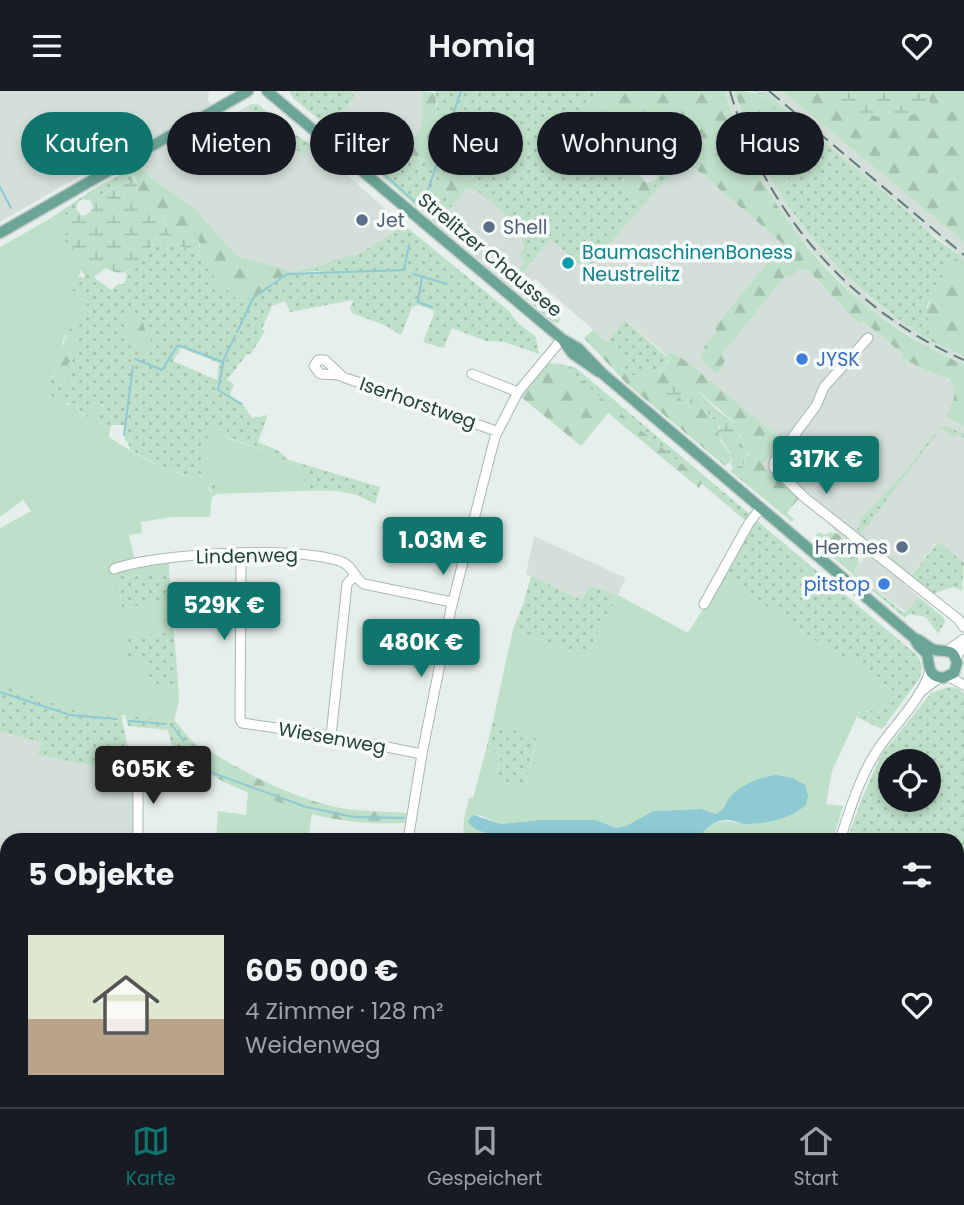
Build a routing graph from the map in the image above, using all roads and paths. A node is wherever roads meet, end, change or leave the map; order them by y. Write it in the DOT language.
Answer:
graph roads {
  1 [pos="250,91"];
  2 [pos="266,91"];
  3 [pos="0,233"];
  4 [pos="867,338"];
  5 [pos="562,339"];
  6 [pos="472,374"];
  7 [pos="339,375"];
  8 [pos="518,392"];
  9 [pos="496,431"];
  10 [pos="761,509"];
  11 [pos="241,553"];
  12 [pos="114,569"];
  13 [pos="354,576"];
  14 [pos="452,602"];
  15 [pos="704,604"];
  16 [pos="964,627"];
  17 [pos="964,639"];
  18 [pos="964,645"];
  19 [pos="932,654"];
  20 [pos="956,663"];
  21 [pos="939,675"];
  22 [pos="964,685"];
  23 [pos="331,736"];
  24 [pos="422,754"];
  25 [pos="133,785"];
  26 [pos="138,833"];
  27 [pos="409,833"];
  28 [pos="842,833"];
  1 -- 2 [label="main road"];
  1 -- 3 [label="main road"];
  2 -- 5 [label="main road, Strelitzer Chaussee"];
  4 -- 16 [label="street"];
  5 -- 8 [label="street"];
  5 -- 10 [label="main road, Strelitzer Chaussee"];
  6 -- 8 [label="street"];
  7 -- 9 [label="street, Iserhorstweg"];
  8 -- 9 [label="street"];
  9 -- 14 [label="street"];
  10 -- 15 [label="street"];
  10 -- 19 [label="main road, Strelitzer Chaussee"];
  11 -- 12 [label="street, Lindenweg"];
  11 -- 13 [label="street, Lindenweg"];
  11 -- 23 [label="street, Wiesenweg"];
  13 -- 14 [label="street, Lindenweg"];
  13 -- 23 [label="street"];
  14 -- 24 [label="street"];
  17 -- 20 [label="street"];
  18 -- 20 [label="street"];
  19 -- 20 [label="main road, Strelitzer Chaussee"];
  19 -- 21 [label="main road"];
  20 -- 21 [label="main road"];
  21 -- 22 [label="street"];
  21 -- 28 [label="street"];
  23 -- 24 [label="street, Wiesenweg"];
  24 -- 27 [label="street"];
  25 -- 26 [label="street"];
}
